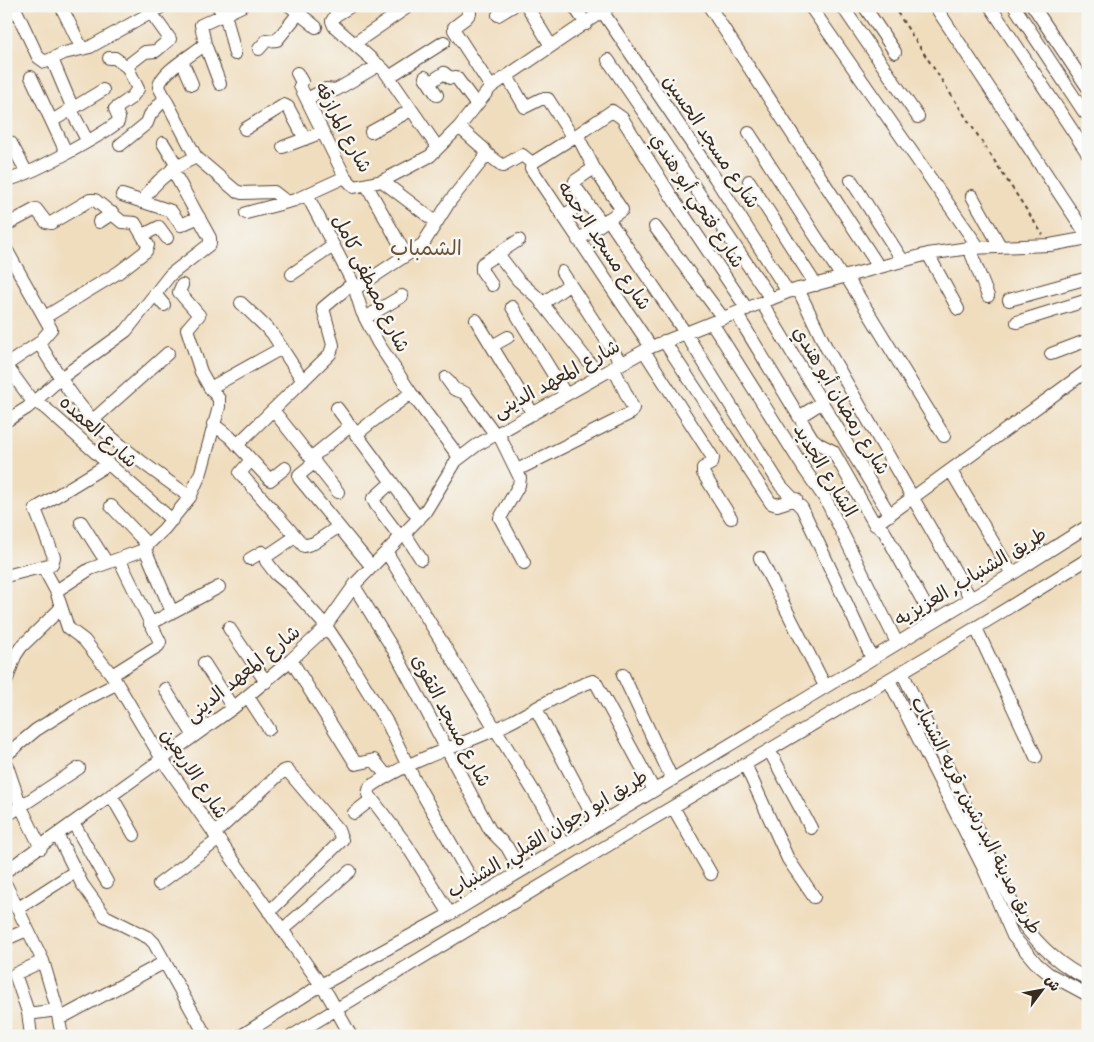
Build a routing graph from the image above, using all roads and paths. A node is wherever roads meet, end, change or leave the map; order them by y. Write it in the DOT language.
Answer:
graph roads {
  1 [pos="14,6"];
  2 [pos="61,6"];
  3 [pos="242,6"];
  4 [pos="351,6"];
  5 [pos="409,6"];
  6 [pos="466,6"];
  7 [pos="513,6"];
  8 [pos="527,6"];
  9 [pos="574,6"];
  10 [pos="708,6"];
  11 [pos="810,6"];
  12 [pos="842,6"];
  13 [pos="864,6"];
  14 [pos="893,6"];
  15 [pos="935,6"];
  16 [pos="990,6"];
  17 [pos="1014,6"];
  18 [pos="1033,6"];
  19 [pos="606,9"];
  20 [pos="158,10"];
  21 [pos="221,10"];
  22 [pos="294,10"];
  23 [pos="334,11"];
  24 [pos="498,14"];
  25 [pos="586,24"];
  26 [pos="316,27"];
  27 [pos="444,42"];
  28 [pos="355,43"];
  29 [pos="205,44"];
  30 [pos="551,46"];
  31 [pos="82,49"];
  32 [pos="259,49"];
  33 [pos="895,52"];
  34 [pos="234,54"];
  35 [pos="109,58"];
  36 [pos="48,60"];
  37 [pos="608,60"];
  38 [pos="182,61"];
  39 [pos="379,65"];
  40 [pos="127,67"];
  41 [pos="297,73"];
  42 [pos="507,76"];
  43 [pos="32,77"];
  44 [pos="390,77"];
  45 [pos="192,84"];
  46 [pos="220,84"];
  47 [pos="492,87"];
  48 [pos="1088,88"];
  49 [pos="103,90"];
  50 [pos="437,95"];
  51 [pos="165,98"];
  52 [pos="307,99"];
  53 [pos="476,104"];
  54 [pos="72,109"];
  55 [pos="412,110"];
  56 [pos="1088,114"];
  57 [pos="918,117"];
  58 [pos="52,121"];
  59 [pos="459,127"];
  60 [pos="245,129"];
  61 [pos="323,132"];
  62 [pos="370,132"];
  63 [pos="750,133"];
  64 [pos="575,137"];
  65 [pos="304,139"];
  66 [pos="6,140"];
  67 [pos="87,140"];
  68 [pos="163,143"];
  69 [pos="120,146"];
  70 [pos="283,147"];
  71 [pos="438,148"];
  72 [pos="66,152"];
  73 [pos="486,152"];
  74 [pos="1088,154"];
  75 [pos="196,157"];
  76 [pos="532,163"];
  77 [pos="175,167"];
  78 [pos="594,168"];
  79 [pos="26,173"];
  80 [pos="345,177"];
  81 [pos="6,180"];
  82 [pos="851,180"];
  83 [pos="382,181"];
  84 [pos="749,182"];
  85 [pos="367,186"];
  86 [pos="307,195"];
  87 [pos="972,196"];
  88 [pos="586,201"];
  89 [pos="142,202"];
  90 [pos="287,202"];
  91 [pos="108,209"];
  92 [pos="246,212"];
  93 [pos="563,216"];
  94 [pos="199,217"];
  95 [pos="605,221"];
  96 [pos="99,222"];
  97 [pos="436,222"];
  98 [pos="6,225"];
  99 [pos="655,227"];
  100 [pos="143,235"];
  101 [pos="168,238"];
  102 [pos="1088,238"];
  103 [pos="519,240"];
  104 [pos="578,240"];
  105 [pos="1050,245"];
  106 [pos="333,246"];
  107 [pos="1000,246"];
  108 [pos="974,248"];
  109 [pos="7,250"];
  110 [pos="498,254"];
  111 [pos="928,254"];
  112 [pos="406,255"];
  113 [pos="903,261"];
  114 [pos="879,267"];
  115 [pos="12,270"];
  116 [pos="562,272"];
  117 [pos="292,274"];
  118 [pos="844,277"];
  119 [pos="1088,278"];
  120 [pos="570,284"];
  121 [pos="816,284"];
  122 [pos="182,285"];
  123 [pos="492,285"];
  124 [pos="354,286"];
  125 [pos="793,291"];
  126 [pos="155,294"];
  127 [pos="402,296"];
  128 [pos="988,296"];
  129 [pos="1009,300"];
  130 [pos="1088,300"];
  131 [pos="767,301"];
  132 [pos="241,303"];
  133 [pos="542,304"];
  134 [pos="164,305"];
  135 [pos="512,307"];
  136 [pos="958,309"];
  137 [pos="742,311"];
  138 [pos="45,317"];
  139 [pos="365,318"];
  140 [pos="476,320"];
  141 [pos="718,320"];
  142 [pos="1017,322"];
  143 [pos="686,334"];
  144 [pos="508,337"];
  145 [pos="1088,340"];
  146 [pos="664,342"];
  147 [pos="39,343"];
  148 [pos="492,346"];
  149 [pos="282,348"];
  150 [pos="647,349"];
  151 [pos="168,353"];
  152 [pos="1050,354"];
  153 [pos="6,365"];
  154 [pos="617,365"];
  155 [pos="1088,370"];
  156 [pos="599,376"];
  157 [pos="61,378"];
  158 [pos="446,378"];
  159 [pos="303,381"];
  160 [pos="210,388"];
  161 [pos="411,393"];
  162 [pos="566,394"];
  163 [pos="33,401"];
  164 [pos="821,403"];
  165 [pos="337,408"];
  166 [pos="273,410"];
  167 [pos="533,414"];
  168 [pos="799,417"];
  169 [pos="93,420"];
  170 [pos="6,421"];
  171 [pos="213,424"];
  172 [pos="353,431"];
  173 [pos="497,433"];
  174 [pos="944,436"];
  175 [pos="237,445"];
  176 [pos="460,457"];
  177 [pos="251,460"];
  178 [pos="313,460"];
  179 [pos="107,465"];
  180 [pos="285,468"];
  181 [pos="517,470"];
  182 [pos="951,471"];
  183 [pos="392,482"];
  184 [pos="338,492"];
  185 [pos="190,497"];
  186 [pos="913,498"];
  187 [pos="796,499"];
  188 [pos="111,506"];
  189 [pos="890,516"];
  190 [pos="731,518"];
  191 [pos="419,519"];
  192 [pos="172,520"];
  193 [pos="81,522"];
  194 [pos="876,525"];
  195 [pos="1088,526"];
  196 [pos="338,527"];
  197 [pos="403,536"];
  198 [pos="295,537"];
  199 [pos="146,547"];
  200 [pos="386,553"];
  201 [pos="267,556"];
  202 [pos="760,558"];
  203 [pos="250,559"];
  204 [pos="421,559"];
  205 [pos="1088,559"];
  206 [pos="113,561"];
  207 [pos="524,563"];
  208 [pos="42,567"];
  209 [pos="372,567"];
  210 [pos="1012,574"];
  211 [pos="6,576"];
  212 [pos="354,586"];
  213 [pos="219,587"];
  214 [pos="56,591"];
  215 [pos="971,599"];
  216 [pos="61,608"];
  217 [pos="172,612"];
  218 [pos="934,621"];
  219 [pos="150,624"];
  220 [pos="326,626"];
  221 [pos="229,628"];
  222 [pos="976,628"];
  223 [pos="897,643"];
  224 [pos="872,658"];
  225 [pos="291,660"];
  226 [pos="204,663"];
  227 [pos="902,672"];
  228 [pos="623,675"];
  229 [pos="114,679"];
  230 [pos="889,680"];
  231 [pos="6,682"];
  232 [pos="266,682"];
  233 [pos="825,686"];
  234 [pos="165,689"];
  235 [pos="248,697"];
  236 [pos="233,708"];
  237 [pos="536,709"];
  238 [pos="269,729"];
  239 [pos="495,730"];
  240 [pos="194,736"];
  241 [pos="446,748"];
  242 [pos="769,750"];
  243 [pos="6,755"];
  244 [pos="1036,757"];
  245 [pos="162,759"];
  246 [pos="6,763"];
  247 [pos="745,764"];
  248 [pos="408,766"];
  249 [pos="79,768"];
  250 [pos="386,776"];
  251 [pos="672,779"];
  252 [pos="654,790"];
  253 [pos="111,795"];
  254 [pos="372,799"];
  255 [pos="21,807"];
  256 [pos="673,807"];
  257 [pos="354,814"];
  258 [pos="6,816"];
  259 [pos="74,824"];
  260 [pos="597,824"];
  261 [pos="811,828"];
  262 [pos="134,835"];
  263 [pos="58,836"];
  264 [pos="216,837"];
  265 [pos="563,844"];
  266 [pos="41,848"];
  267 [pos="520,870"];
  268 [pos="6,871"];
  269 [pos="76,871"];
  270 [pos="350,872"];
  271 [pos="711,874"];
  272 [pos="107,882"];
  273 [pos="159,884"];
  274 [pos="6,885"];
  275 [pos="480,894"];
  276 [pos="814,897"];
  277 [pos="17,909"];
  278 [pos="269,912"];
  279 [pos="450,914"];
  280 [pos="28,930"];
  281 [pos="282,930"];
  282 [pos="6,939"];
  283 [pos="43,961"];
  284 [pos="165,962"];
  285 [pos="1088,979"];
  286 [pos="1088,995"];
  287 [pos="329,998"];
  288 [pos="28,1014"];
  289 [pos="58,1015"];
  290 [pos="31,1036"];
  291 [pos="62,1036"];
  292 [pos="206,1036"];
  293 [pos="241,1036"];
  294 [pos="292,1036"];
  295 [pos="351,1036"];
  1 -- 36 [label="street"];
  2 -- 31 [label="street"];
  3 -- 21 [label="street"];
  4 -- 23 [label="street"];
  5 -- 28 [label="street"];
  6 -- 47 [label="street"];
  7 -- 24 [label="street"];
  8 -- 30 [label="street"];
  9 -- 25 [label="street"];
  10 -- 114 [label="street"];
  11 -- 108 [label="street"];
  12 -- 57 [label="street"];
  13 -- 33 [label="street"];
  14 -- 105 [label="path"];
  15 -- 102 [label="street"];
  16 -- 74 [label="street"];
  17 -- 56 [label="street"];
  18 -- 48 [label="street"];
  19 -- 25 [label="street, شارع مسجد الحسين"];
  19 -- 125 [label="street, شارع مسجد الحسين"];
  20 -- 31 [label="street"];
  20 -- 40 [label="street"];
  21 -- 29 [label="street"];
  21 -- 34 [label="street"];
  22 -- 26 [label="street"];
  22 -- 32 [label="street"];
  23 -- 28 [label="street"];
  25 -- 30 [label="street, شارع مسجد الحسين"];
  27 -- 44 [label="street"];
  28 -- 39 [label="street"];
  29 -- 38 [label="street"];
  29 -- 46 [label="street"];
  30 -- 42 [label="street, شارع مسجد الحسين"];
  31 -- 36 [label="street"];
  35 -- 40 [label="street"];
  36 -- 54 [label="street"];
  37 -- 131 [label="street, شارع رمضان أبو هندي"];
  38 -- 45 [label="street"];
  38 -- 51 [label="street"];
  39 -- 44 [label="street"];
  39 -- 52 [label="street"];
  40 -- 67 [label="street"];
  41 -- 52 [label="street, شارع المرازقه"];
  42 -- 47 [label="street, شارع مسجد الحسين"];
  42 -- 64 [label="street"];
  43 -- 58 [label="street"];
  44 -- 55 [label="street"];
  47 -- 53 [label="street, شارع مسجد الحسين"];
  49 -- 54 [label="street"];
  50 -- 53 [label="street"];
  51 -- 69 [label="street"];
  51 -- 75 [label="street"];
  52 -- 61 [label="street, شارع المرازقه"];
  53 -- 59 [label="street, شارع مسجد الحسين"];
  54 -- 58 [label="street"];
  54 -- 67 [label="street"];
  55 -- 62 [label="street"];
  55 -- 71 [label="street"];
  58 -- 72 [label="street"];
  59 -- 71 [label="street, شارع مسجد الحسين"];
  59 -- 73 [label="street"];
  60 -- 65 [label="street"];
  61 -- 65 [label="street"];
  61 -- 80 [label="street, شارع المرازقه"];
  63 -- 118 [label="street"];
  64 -- 76 [label="street"];
  64 -- 78 [label="street"];
  64 -- 137 [label="street, شارع فتحي أبو هندي"];
  65 -- 70 [label="street"];
  66 -- 79 [label="street"];
  67 -- 72 [label="street"];
  68 -- 77 [label="street"];
  71 -- 83 [label="street, شارع مسجد الحسين"];
  72 -- 79 [label="street"];
  73 -- 76 [label="street"];
  73 -- 97 [label="street"];
  75 -- 77 [label="street"];
  75 -- 90 [label="street"];
  76 -- 93 [label="street, شارع مسجد الرحمه"];
  77 -- 89 [label="street"];
  77 -- 94 [label="street"];
  78 -- 88 [label="street"];
  78 -- 95 [label="street"];
  79 -- 81 [label="street"];
  80 -- 85 [label="street, شارع المرازقه"];
  80 -- 86 [label="street"];
  82 -- 113 [label="street"];
  83 -- 85 [label="street, شارع مسجد الحسين"];
  83 -- 97 [label="street"];
  84 -- 121 [label="street"];
  85 -- 112 [label="street"];
  86 -- 90 [label="street"];
  86 -- 106 [label="street, شارع مصطفى كامل"];
  87 -- 107 [label="street"];
  88 -- 93 [label="street"];
  88 -- 95 [label="street"];
  89 -- 91 [label="street"];
  89 -- 94 [label="street"];
  90 -- 92 [label="street"];
  91 -- 96 [label="street"];
  91 -- 98 [label="street"];
  91 -- 100 [label="street"];
  93 -- 104 [label="street, شارع مسجد الرحمه"];
  94 -- 126 [label="street"];
  95 -- 104 [label="street"];
  95 -- 143 [label="street"];
  97 -- 112 [label="street"];
  99 -- 141 [label="street, الشارع الجديد"];
  100 -- 101 [label="street"];
  100 -- 138 [label="street"];
  102 -- 105 [label="street, شارع المعهد الدينى"];
  103 -- 110 [label="street"];
  104 -- 150 [label="street, شارع مسجد الرحمه"];
  105 -- 107 [label="street, شارع المعهد الدينى"];
  106 -- 117 [label="street"];
  106 -- 124 [label="street, شارع مصطفى كامل"];
  107 -- 108 [label="street, شارع المعهد الدينى"];
  108 -- 111 [label="street, شارع المعهد الدينى"];
  108 -- 128 [label="street"];
  109 -- 115 [label="street"];
  110 -- 123 [label="street"];
  110 -- 133 [label="street"];
  111 -- 113 [label="street, شارع المعهد الدينى"];
  111 -- 136 [label="street"];
  112 -- 124 [label="street"];
  113 -- 114 [label="street, شارع المعهد الدينى"];
  114 -- 118 [label="street, شارع المعهد الدينى"];
  115 -- 138 [label="street"];
  116 -- 120 [label="street"];
  118 -- 121 [label="street, شارع المعهد الدينى"];
  118 -- 174 [label="street"];
  119 -- 129 [label="street"];
  120 -- 133 [label="street"];
  120 -- 154 [label="street"];
  121 -- 125 [label="street, شارع المعهد الدينى"];
  122 -- 160 [label="street"];
  124 -- 139 [label="street, شارع مصطفى كامل"];
  124 -- 159 [label="street"];
  125 -- 131 [label="street, شارع المعهد الدينى"];
  125 -- 186 [label="street, شارع مسجد الحسين"];
  126 -- 134 [label="street"];
  126 -- 157 [label="street"];
  127 -- 139 [label="street"];
  130 -- 142 [label="street"];
  131 -- 137 [label="street, شارع المعهد الدينى"];
  131 -- 164 [label="street, شارع رمضان أبو هندي"];
  132 -- 149 [label="street"];
  133 -- 156 [label="street"];
  135 -- 162 [label="street"];
  137 -- 141 [label="street, شارع المعهد الدينى"];
  137 -- 168 [label="street, شارع فتحي أبو هندي"];
  138 -- 147 [label="street"];
  139 -- 161 [label="street, شارع مصطفى كامل"];
  140 -- 148 [label="street"];
  141 -- 143 [label="street, شارع المعهد الدينى"];
  141 -- 223 [label="street, الشارع الجديد"];
  143 -- 146 [label="street, شارع المعهد الدينى"];
  143 -- 187 [label="street"];
  144 -- 148 [label="street"];
  145 -- 152 [label="street"];
  146 -- 150 [label="street, شارع المعهد الدينى"];
  146 -- 187 [label="street"];
  147 -- 153 [label="street"];
  147 -- 157 [label="street"];
  148 -- 167 [label="street"];
  149 -- 159 [label="street"];
  149 -- 160 [label="street"];
  150 -- 154 [label="street, شارع المعهد الدينى"];
  150 -- 190 [label="street, شارع مسجد الرحمه"];
  151 -- 169 [label="street"];
  153 -- 163 [label="street, شارع العمده"];
  154 -- 156 [label="street, شارع المعهد الدينى"];
  154 -- 181 [label="street"];
  155 -- 182 [label="street"];
  156 -- 162 [label="street, شارع المعهد الدينى"];
  157 -- 163 [label="street"];
  157 -- 169 [label="street"];
  158 -- 173 [label="street"];
  159 -- 166 [label="street"];
  160 -- 171 [label="street"];
  161 -- 172 [label="street"];
  161 -- 176 [label="street, شارع مصطفى كامل"];
  162 -- 167 [label="street, شارع المعهد الدينى"];
  163 -- 170 [label="street"];
  163 -- 179 [label="street, شارع العمده"];
  164 -- 168 [label="street"];
  164 -- 189 [label="street, شارع رمضان أبو هندي"];
  165 -- 172 [label="street"];
  166 -- 175 [label="street"];
  166 -- 178 [label="street"];
  167 -- 173 [label="street, شارع المعهد الدينى"];
  168 -- 194 [label="street, شارع فتحي أبو هندي"];
  169 -- 185 [label="street"];
  171 -- 175 [label="street"];
  171 -- 185 [label="street"];
  172 -- 178 [label="street"];
  172 -- 183 [label="street"];
  173 -- 176 [label="street, شارع المعهد الدينى"];
  173 -- 181 [label="street"];
  175 -- 177 [label="street"];
  176 -- 191 [label="street, شارع المعهد الدينى"];
  177 -- 180 [label="street"];
  177 -- 198 [label="street"];
  178 -- 184 [label="street"];
  178 -- 196 [label="street"];
  179 -- 192 [label="street, شارع العمده"];
  179 -- 208 [label="street"];
  181 -- 207 [label="street"];
  182 -- 186 [label="street"];
  182 -- 210 [label="street"];
  183 -- 191 [label="street"];
  183 -- 197 [label="street"];
  185 -- 192 [label="street"];
  186 -- 189 [label="street"];
  186 -- 215 [label="street, شارع مسجد الحسين"];
  187 -- 224 [label="street"];
  188 -- 199 [label="street"];
  189 -- 194 [label="street"];
  191 -- 197 [label="street, شارع المعهد الدينى"];
  192 -- 199 [label="street"];
  193 -- 206 [label="street"];
  194 -- 218 [label="street, شارع فتحي أبو هندي"];
  195 -- 210 [label="street, طريق الشنباب, العزيزيه"];
  196 -- 198 [label="street"];
  196 -- 209 [label="street"];
  197 -- 200 [label="street, شارع المعهد الدينى"];
  197 -- 204 [label="street"];
  198 -- 201 [label="street"];
  199 -- 206 [label="street"];
  199 -- 217 [label="street"];
  200 -- 209 [label="street, شارع المعهد الدينى"];
  200 -- 239 [label="street"];
  201 -- 203 [label="street"];
  201 -- 220 [label="street"];
  202 -- 233 [label="street"];
  205 -- 222 [label="street"];
  206 -- 214 [label="street"];
  206 -- 219 [label="street"];
  208 -- 211 [label="street"];
  208 -- 214 [label="street, شارع الاربعين"];
  209 -- 212 [label="street, شارع المعهد الدينى"];
  210 -- 215 [label="street, طريق الشنباب, العزيزيه"];
  212 -- 220 [label="street, شارع المعهد الدينى"];
  212 -- 241 [label="street, شارع مسجد التقوى"];
  213 -- 217 [label="street"];
  214 -- 216 [label="street, شارع الاربعين"];
  215 -- 218 [label="street, طريق الشنباب, العزيزيه"];
  216 -- 229 [label="street, شارع الاربعين"];
  216 -- 231 [label="street"];
  217 -- 219 [label="street"];
  218 -- 223 [label="street, طريق الشنباب, العزيزيه"];
  219 -- 229 [label="street"];
  220 -- 225 [label="street, شارع المعهد الدينى"];
  220 -- 248 [label="street"];
  221 -- 232 [label="street"];
  222 -- 227 [label="street"];
  222 -- 244 [label="street"];
  223 -- 224 [label="street, طريق الشنباب, العزيزيه"];
  224 -- 233 [label="street, طريق ابو رجوان القبلي, الشنباب"];
  225 -- 232 [label="street, شارع المعهد الدينى"];
  225 -- 250 [label="street"];
  226 -- 236 [label="street"];
  227 -- 230 [label="street"];
  227 -- 285 [label="street, طريق مدينة البدرشين, قريه الشنباب"];
  228 -- 251 [label="street"];
  229 -- 243 [label="street"];
  229 -- 245 [label="street, شارع الاربعين"];
  230 -- 242 [label="street, طريق ابو رجوان القبلي, الشنباب"];
  230 -- 286 [label="street, طريق مدينة البدرشين, قريه الشنباب"];
  232 -- 235 [label="street, شارع المعهد الدينى"];
  233 -- 251 [label="street, طريق ابو رجوان القبلي, الشنباب"];
  234 -- 240 [label="street"];
  235 -- 236 [label="street, شارع المعهد الدينى"];
  235 -- 238 [label="street"];
  236 -- 240 [label="street, شارع المعهد الدينى"];
  237 -- 239 [label="street"];
  237 -- 252 [label="street"];
  237 -- 260 [label="street"];
  239 -- 241 [label="street"];
  239 -- 265 [label="street"];
  240 -- 245 [label="street, شارع المعهد الدينى"];
  241 -- 248 [label="street"];
  241 -- 267 [label="street, شارع مسجد التقوى"];
  242 -- 247 [label="street, طريق ابو رجوان القبلي, الشنباب"];
  242 -- 261 [label="street"];
  245 -- 253 [label="street, شارع المعهد الدينى"];
  245 -- 264 [label="street, شارع الاربعين"];
  246 -- 255 [label="street"];
  247 -- 256 [label="street, طريق ابو رجوان القبلي, الشنباب"];
  247 -- 276 [label="street"];
  248 -- 250 [label="street"];
  248 -- 275 [label="street"];
  249 -- 255 [label="street"];
  250 -- 254 [label="street"];
  251 -- 252 [label="street, طريق ابو رجوان القبلي, الشنباب"];
  252 -- 260 [label="street, طريق ابو رجوان القبلي, الشنباب"];
  253 -- 259 [label="street, شارع المعهد الدينى"];
  253 -- 262 [label="street"];
  254 -- 257 [label="street"];
  254 -- 279 [label="street"];
  255 -- 258 [label="street"];
  255 -- 266 [label="street"];
  256 -- 271 [label="street"];
  256 -- 287 [label="street, طريق ابو رجوان القبلي, الشنباب"];
  259 -- 263 [label="street, شارع المعهد الدينى"];
  259 -- 272 [label="street"];
  260 -- 265 [label="street, طريق ابو رجوان القبلي, الشنباب"];
  263 -- 266 [label="street, شارع المعهد الدينى"];
  263 -- 269 [label="street"];
  264 -- 273 [label="street"];
  264 -- 278 [label="street, شارع الاربعين"];
  264 -- 278 [label="street"];
  265 -- 267 [label="street, طريق ابو رجوان القبلي, الشنباب"];
  266 -- 268 [label="street, شارع المعهد الدينى"];
  267 -- 275 [label="street, طريق ابو رجوان القبلي, الشنباب"];
  269 -- 277 [label="street"];
  269 -- 284 [label="street"];
  270 -- 281 [label="street"];
  274 -- 277 [label="street"];
  275 -- 279 [label="street, طريق ابو رجوان القبلي, الشنباب"];
  277 -- 280 [label="street"];
  278 -- 281 [label="street, شارع الاربعين"];
  279 -- 287 [label="street, طريق ابو رجوان القبلي, الشنباب"];
  280 -- 282 [label="street"];
  280 -- 283 [label="street"];
  281 -- 287 [label="street, شارع الاربعين"];
  283 -- 288 [label="street"];
  283 -- 289 [label="street"];
  284 -- 289 [label="street"];
  284 -- 292 [label="street"];
  287 -- 293 [label="street, طريق ابو رجوان القبلي, الشنباب"];
  287 -- 294 [label="street, طريق ابو رجوان القبلي, الشنباب"];
  287 -- 295 [label="street, شارع الاربعين"];
  288 -- 289 [label="street"];
  288 -- 290 [label="street"];
  289 -- 291 [label="street"];
}
